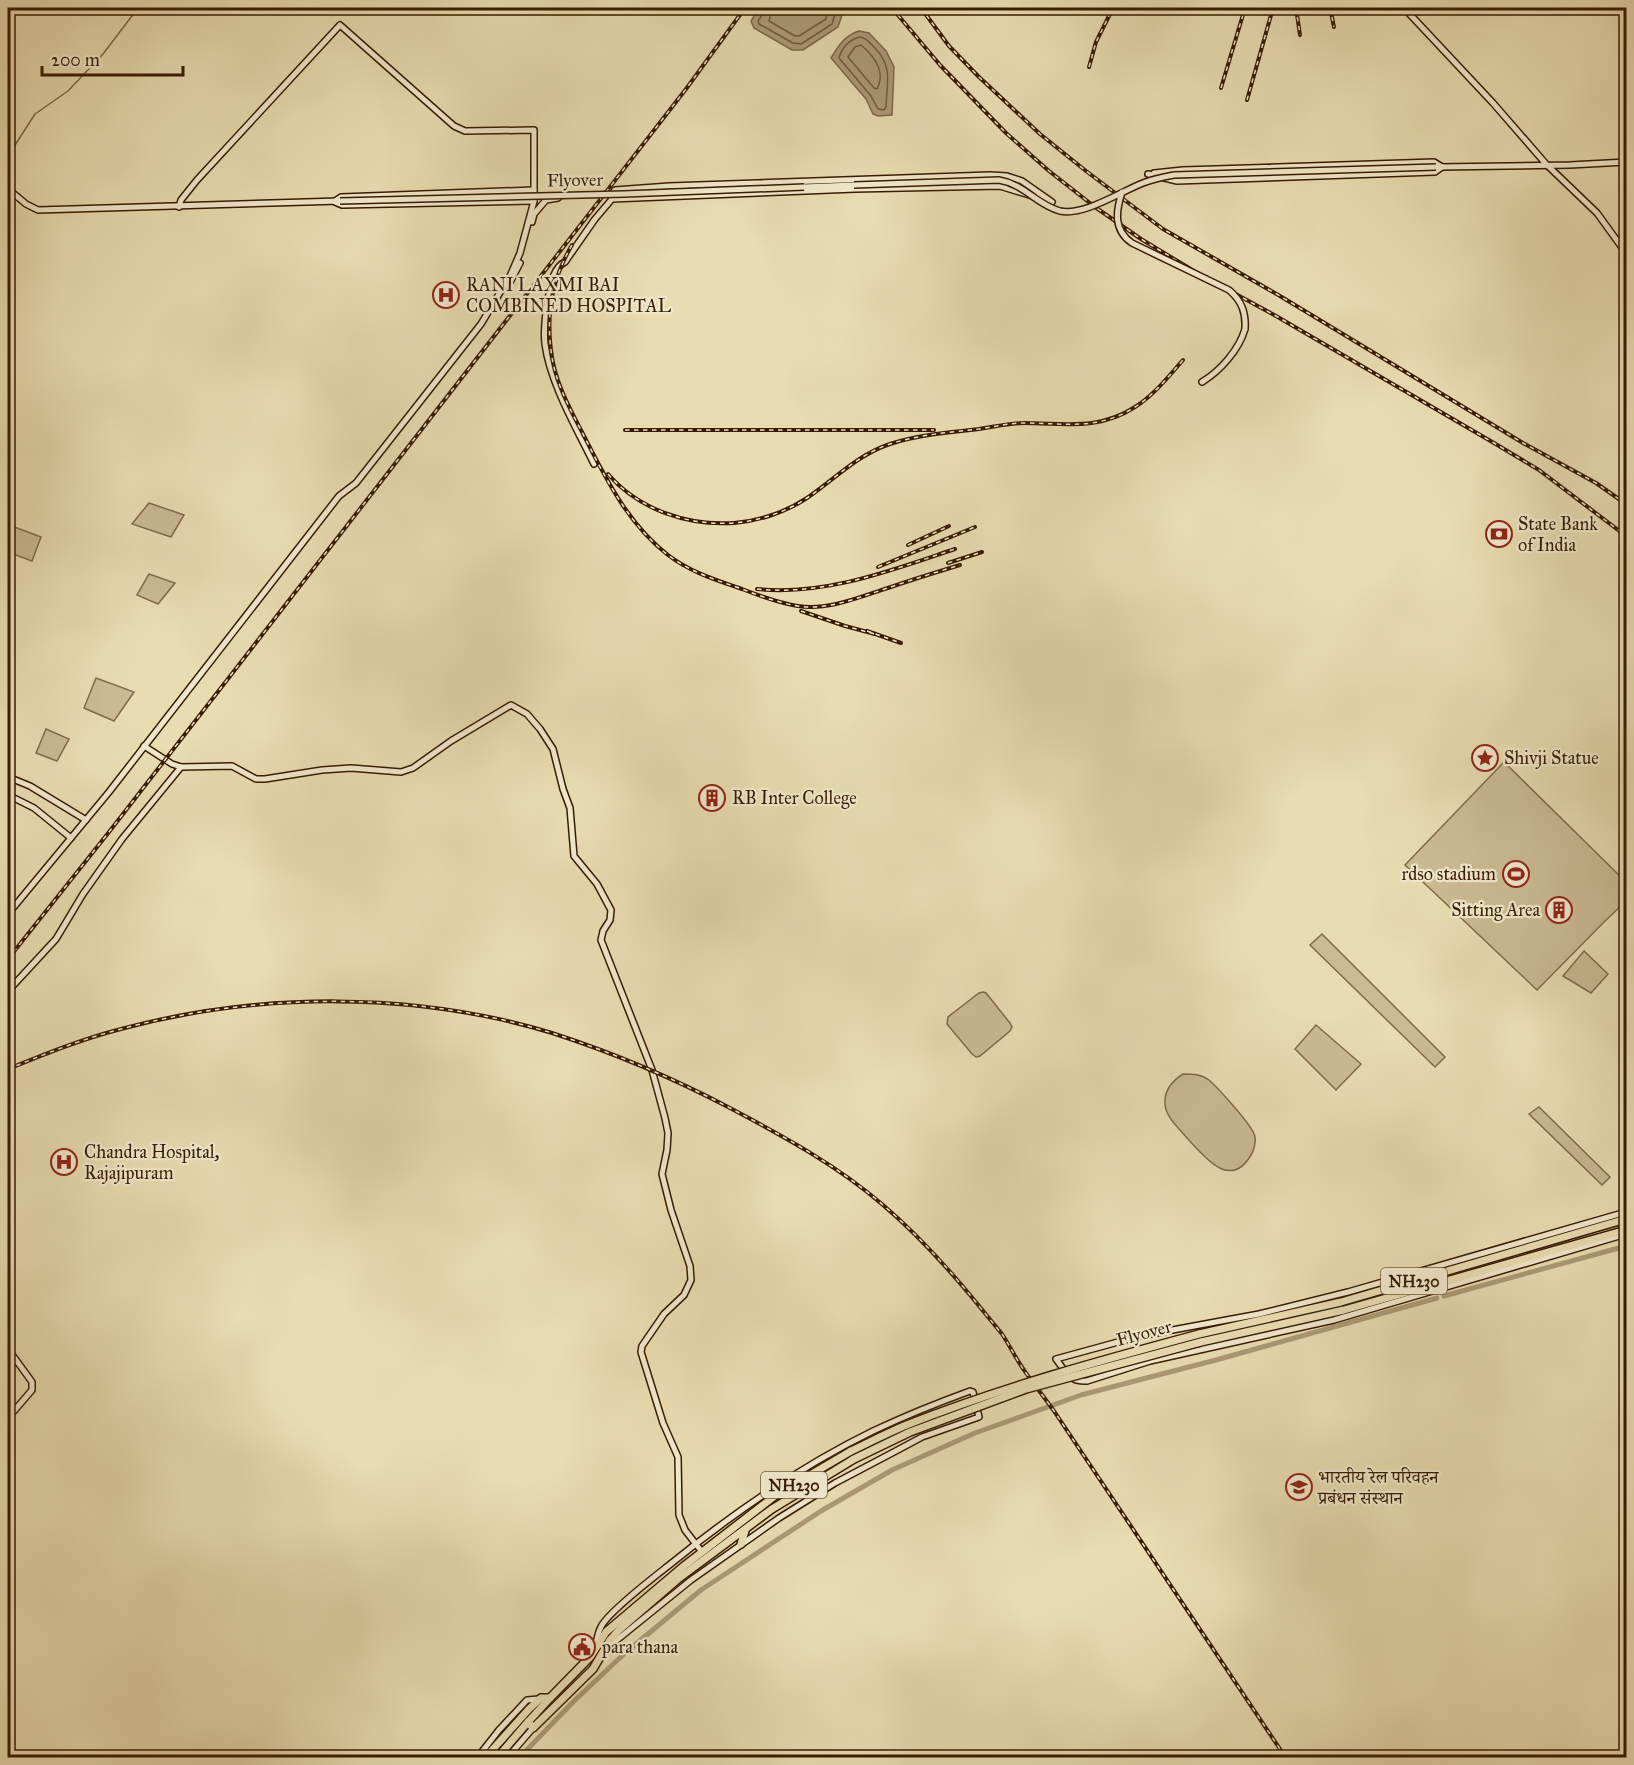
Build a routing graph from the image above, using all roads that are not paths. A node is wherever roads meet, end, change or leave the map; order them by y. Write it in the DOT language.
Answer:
graph roads {
  1 [pos="1404,8"];
  2 [pos="1626,162"];
  3 [pos="1546,164"];
  4 [pos="1439,167"];
  5 [pos="846,185"];
  6 [pos="816,186"];
  7 [pos="8,189"];
  8 [pos="534,190"];
  9 [pos="1122,192"];
  10 [pos="581,195"];
  11 [pos="612,199"];
  12 [pos="337,201"];
  13 [pos="534,201"];
  14 [pos="179,207"];
  15 [pos="1626,253"];
  16 [pos="490,309"];
  17 [pos="1202,382"];
  18 [pos="594,464"];
  19 [pos="144,746"];
  20 [pos="181,767"];
  21 [pos="8,777"];
  22 [pos="8,795"];
  23 [pos="86,820"];
  24 [pos="71,838"];
  25 [pos="8,914"];
  26 [pos="8,992"];
  27 [pos="1626,1212"];
  28 [pos="1626,1219"];
  29 [pos="1626,1230"];
  30 [pos="1626,1234"];
  31 [pos="1362,1307"];
  32 [pos="8,1349"];
  33 [pos="8,1418"];
  34 [pos="745,1531"];
  35 [pos="696,1544"];
  36 [pos="741,1544"];
  37 [pos="702,1552"];
  38 [pos="678,1579"];
  39 [pos="691,1580"];
  40 [pos="604,1651"];
  41 [pos="594,1652"];
  42 [pos="541,1698"];
  43 [pos="550,1698"];
  44 [pos="530,1725"];
  45 [pos="477,1758"];
  46 [pos="485,1758"];
  47 [pos="498,1758"];
  48 [pos="507,1758"];
  1 -- 3 [label="street"];
  2 -- 3 [label="street"];
  3 -- 4 [label="street"];
  3 -- 15 [label="street"];
  4 -- 4 [label="street"];
  4 -- 9 [label="street, bridge"];
  5 -- 5 [label="street"];
  5 -- 6 [label="street"];
  5 -- 9 [label="street, bridge"];
  6 -- 10 [label="street, Flyover, bridge"];
  6 -- 11 [label="street"];
  6 -- 11 [label="street"];
  7 -- 14 [label="street"];
  8 -- 12 [label="street"];
  8 -- 13 [label="street"];
  8 -- 14 [label="street"];
  9 -- 17 [label="street, bridge"];
  10 -- 12 [label="street, Flyover, bridge"];
  10 -- 16 [label="street, bridge"];
  11 -- 18 [label="street"];
  12 -- 13 [label="street"];
  12 -- 14 [label="street"];
  13 -- 16 [label="street"];
  16 -- 19 [label="street"];
  19 -- 20 [label="street"];
  19 -- 23 [label="street"];
  20 -- 26 [label="street"];
  20 -- 35 [label="street"];
  21 -- 23 [label="street"];
  22 -- 24 [label="street"];
  23 -- 24 [label="street"];
  24 -- 25 [label="street"];
  27 -- 31 [label="street"];
  28 -- 37 [label="highway, Flyover / NH230, bridge"];
  29 -- 31 [label="highway, NH230"];
  30 -- 31 [label="street"];
  31 -- 34 [label="highway, Flyover / NH230, bridge"];
  32 -- 33 [label="street"];
  34 -- 36 [label="highway"];
  34 -- 38 [label="highway, NH230"];
  35 -- 36 [label="street"];
  35 -- 37 [label="street"];
  35 -- 41 [label="street"];
  36 -- 39 [label="street"];
  37 -- 41 [label="highway, NH230"];
  38 -- 39 [label="highway"];
  38 -- 40 [label="highway, NH230"];
  39 -- 40 [label="street"];
  40 -- 44 [label="highway, NH230"];
  41 -- 43 [label="highway, NH230"];
  42 -- 43 [label="highway"];
  42 -- 45 [label="street"];
  42 -- 46 [label="highway"];
  43 -- 44 [label="highway"];
  44 -- 47 [label="highway, NH230"];
  44 -- 48 [label="street"];
}
